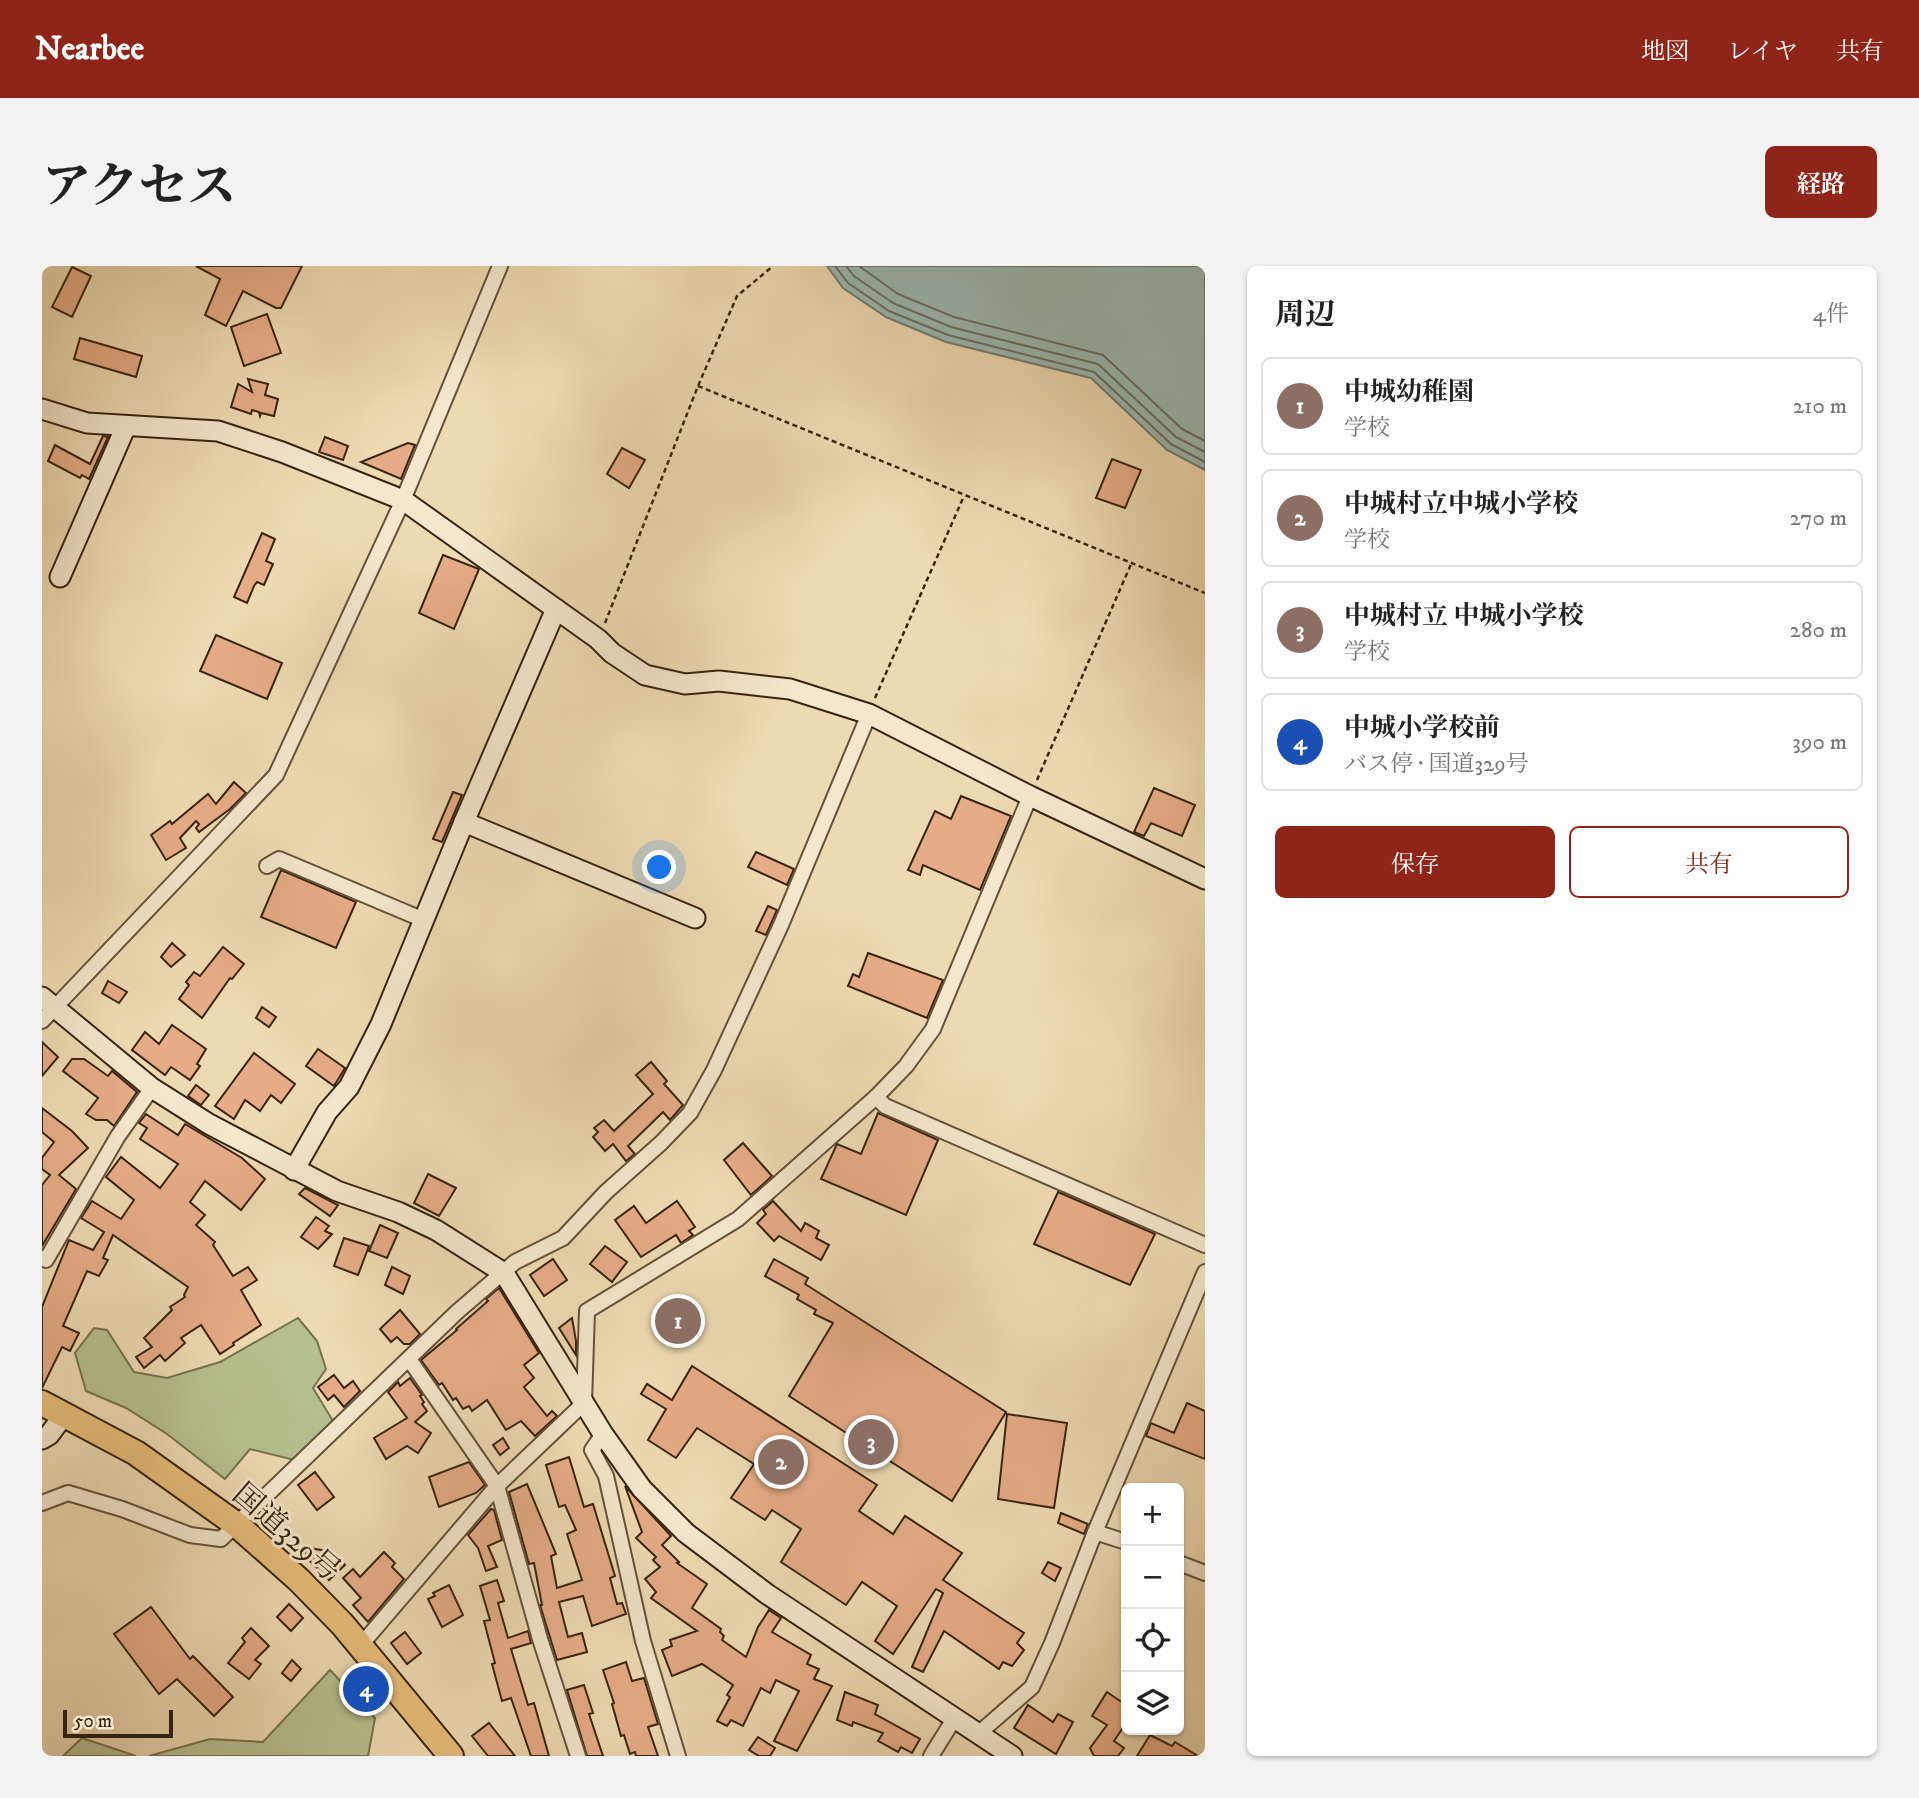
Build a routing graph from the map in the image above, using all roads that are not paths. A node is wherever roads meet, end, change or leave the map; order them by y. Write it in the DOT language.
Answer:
graph roads {
  1 [pos="500,266"];
  2 [pos="42,409"];
  3 [pos="126,426"];
  4 [pos="403,500"];
  5 [pos="60,578"];
  6 [pos="556,609"];
  7 [pos="869,714"];
  8 [pos="1030,796"];
  9 [pos="464,822"];
  10 [pos="267,866"];
  11 [pos="1205,879"];
  12 [pos="695,918"];
  13 [pos="424,920"];
  14 [pos="46,1009"];
  15 [pos="152,1088"];
  16 [pos="876,1097"];
  17 [pos="294,1170"];
  18 [pos="1205,1245"];
  19 [pos="42,1258"];
  20 [pos="1205,1272"];
  21 [pos="504,1273"];
  22 [pos="410,1359"];
  23 [pos="42,1403"];
  24 [pos="584,1403"];
  25 [pos="64,1415"];
  26 [pos="603,1434"];
  27 [pos="42,1439"];
  28 [pos="497,1486"];
  29 [pos="42,1503"];
  30 [pos="237,1525"];
  31 [pos="1095,1532"];
  32 [pos="1121,1540"];
  33 [pos="1184,1565"];
  34 [pos="1205,1573"];
  35 [pos="361,1646"];
  36 [pos="954,1719"];
  37 [pos="978,1734"];
  38 [pos="451,1756"];
  39 [pos="578,1756"];
  40 [pos="678,1756"];
  41 [pos="931,1756"];
  42 [pos="1012,1756"];
  1 -- 4 [label="street"];
  2 -- 3 [label="street"];
  3 -- 4 [label="street"];
  3 -- 5 [label="street"];
  4 -- 6 [label="street"];
  4 -- 14 [label="street"];
  6 -- 7 [label="street"];
  6 -- 9 [label="street"];
  7 -- 8 [label="street"];
  7 -- 21 [label="street"];
  8 -- 11 [label="street"];
  8 -- 16 [label="street"];
  9 -- 12 [label="street"];
  9 -- 13 [label="street"];
  10 -- 13 [label="street"];
  13 -- 17 [label="street"];
  14 -- 15 [label="street"];
  15 -- 17 [label="street"];
  15 -- 19 [label="street"];
  16 -- 18 [label="street"];
  16 -- 24 [label="street"];
  17 -- 21 [label="street"];
  20 -- 31 [label="street"];
  21 -- 22 [label="street"];
  21 -- 24 [label="street"];
  22 -- 28 [label="street"];
  22 -- 30 [label="street"];
  23 -- 25 [label="highway, 国道329号"];
  24 -- 26 [label="street"];
  24 -- 28 [label="street"];
  25 -- 27 [label="street"];
  25 -- 30 [label="highway, 国道329号"];
  26 -- 36 [label="street"];
  26 -- 40 [label="street"];
  28 -- 35 [label="street"];
  28 -- 39 [label="street"];
  29 -- 30 [label="street"];
  30 -- 35 [label="highway, 国道329号"];
  31 -- 32 [label="street"];
  31 -- 37 [label="street"];
  33 -- 34 [label="street"];
  35 -- 38 [label="highway, 国道329号"];
  36 -- 37 [label="street"];
  36 -- 41 [label="street"];
  37 -- 42 [label="street"];
}
